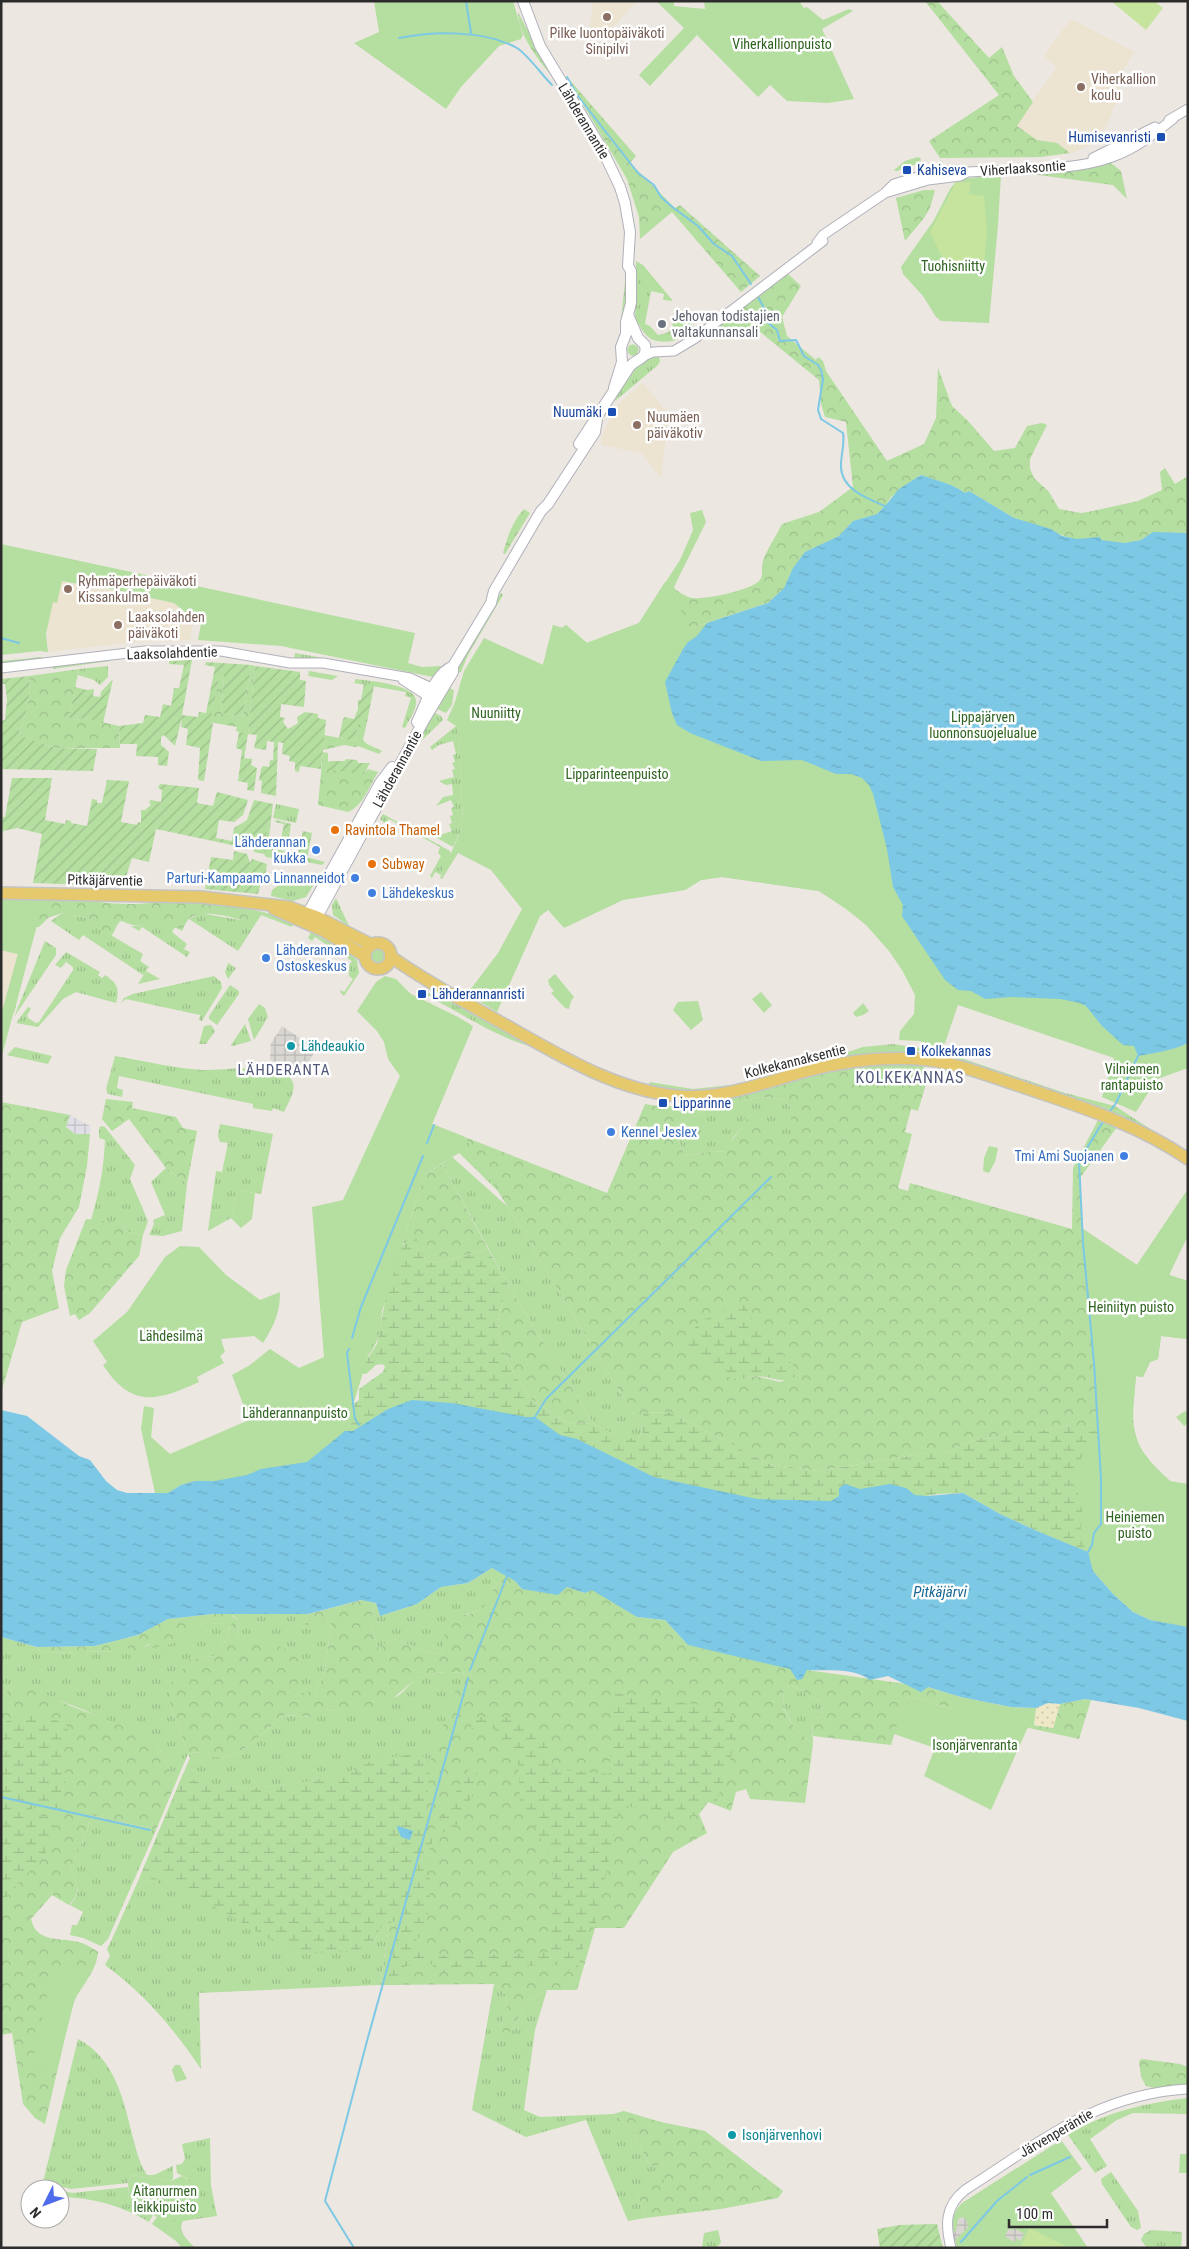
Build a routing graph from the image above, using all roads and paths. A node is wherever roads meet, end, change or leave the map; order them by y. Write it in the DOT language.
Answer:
graph roads {
  1 [pos="523,1"];
  2 [pos="1188,109"];
  3 [pos="628,316"];
  4 [pos="641,341"];
  5 [pos="623,343"];
  6 [pos="683,345"];
  7 [pos="644,356"];
  8 [pos="622,357"];
  9 [pos="633,363"];
  10 [pos="614,388"];
  11 [pos="1,668"];
  12 [pos="435,694"];
  13 [pos="1,893"];
  14 [pos="311,918"];
  15 [pos="372,945"];
  16 [pos="365,956"];
  17 [pos="388,961"];
  18 [pos="1188,1159"];
  19 [pos="1188,2089"];
  20 [pos="951,2248"];
  1 -- 3 [label="main road, Lähderannantie"];
  2 -- 6 [label="street, Viherlaaksontie"];
  3 -- 4 [label="main road"];
  3 -- 5 [label="main road, Lähderannantie"];
  4 -- 5 [label="street"];
  4 -- 6 [label="street"];
  4 -- 7 [label="main road"];
  5 -- 8 [label="main road"];
  6 -- 7 [label="street, Viherlaaksontie"];
  7 -- 9 [label="main road"];
  8 -- 9 [label="street"];
  8 -- 10 [label="main road, Lähderannantie"];
  9 -- 10 [label="main road, Lähderannantie"];
  10 -- 12 [label="main road, Lähderannantie"];
  11 -- 12 [label="street, Laaksolahdentie"];
  12 -- 14 [label="main road, Lähderannantie"];
  13 -- 14 [label="main road, Pitkäjärventie"];
  14 -- 15 [label="main road"];
  14 -- 16 [label="main road"];
  15 -- 16 [label="main road"];
  15 -- 17 [label="main road"];
  16 -- 17 [label="main road"];
  17 -- 18 [label="main road, Kolkekannaksentie"];
  19 -- 20 [label="street, Järvenperäntie"];
}
